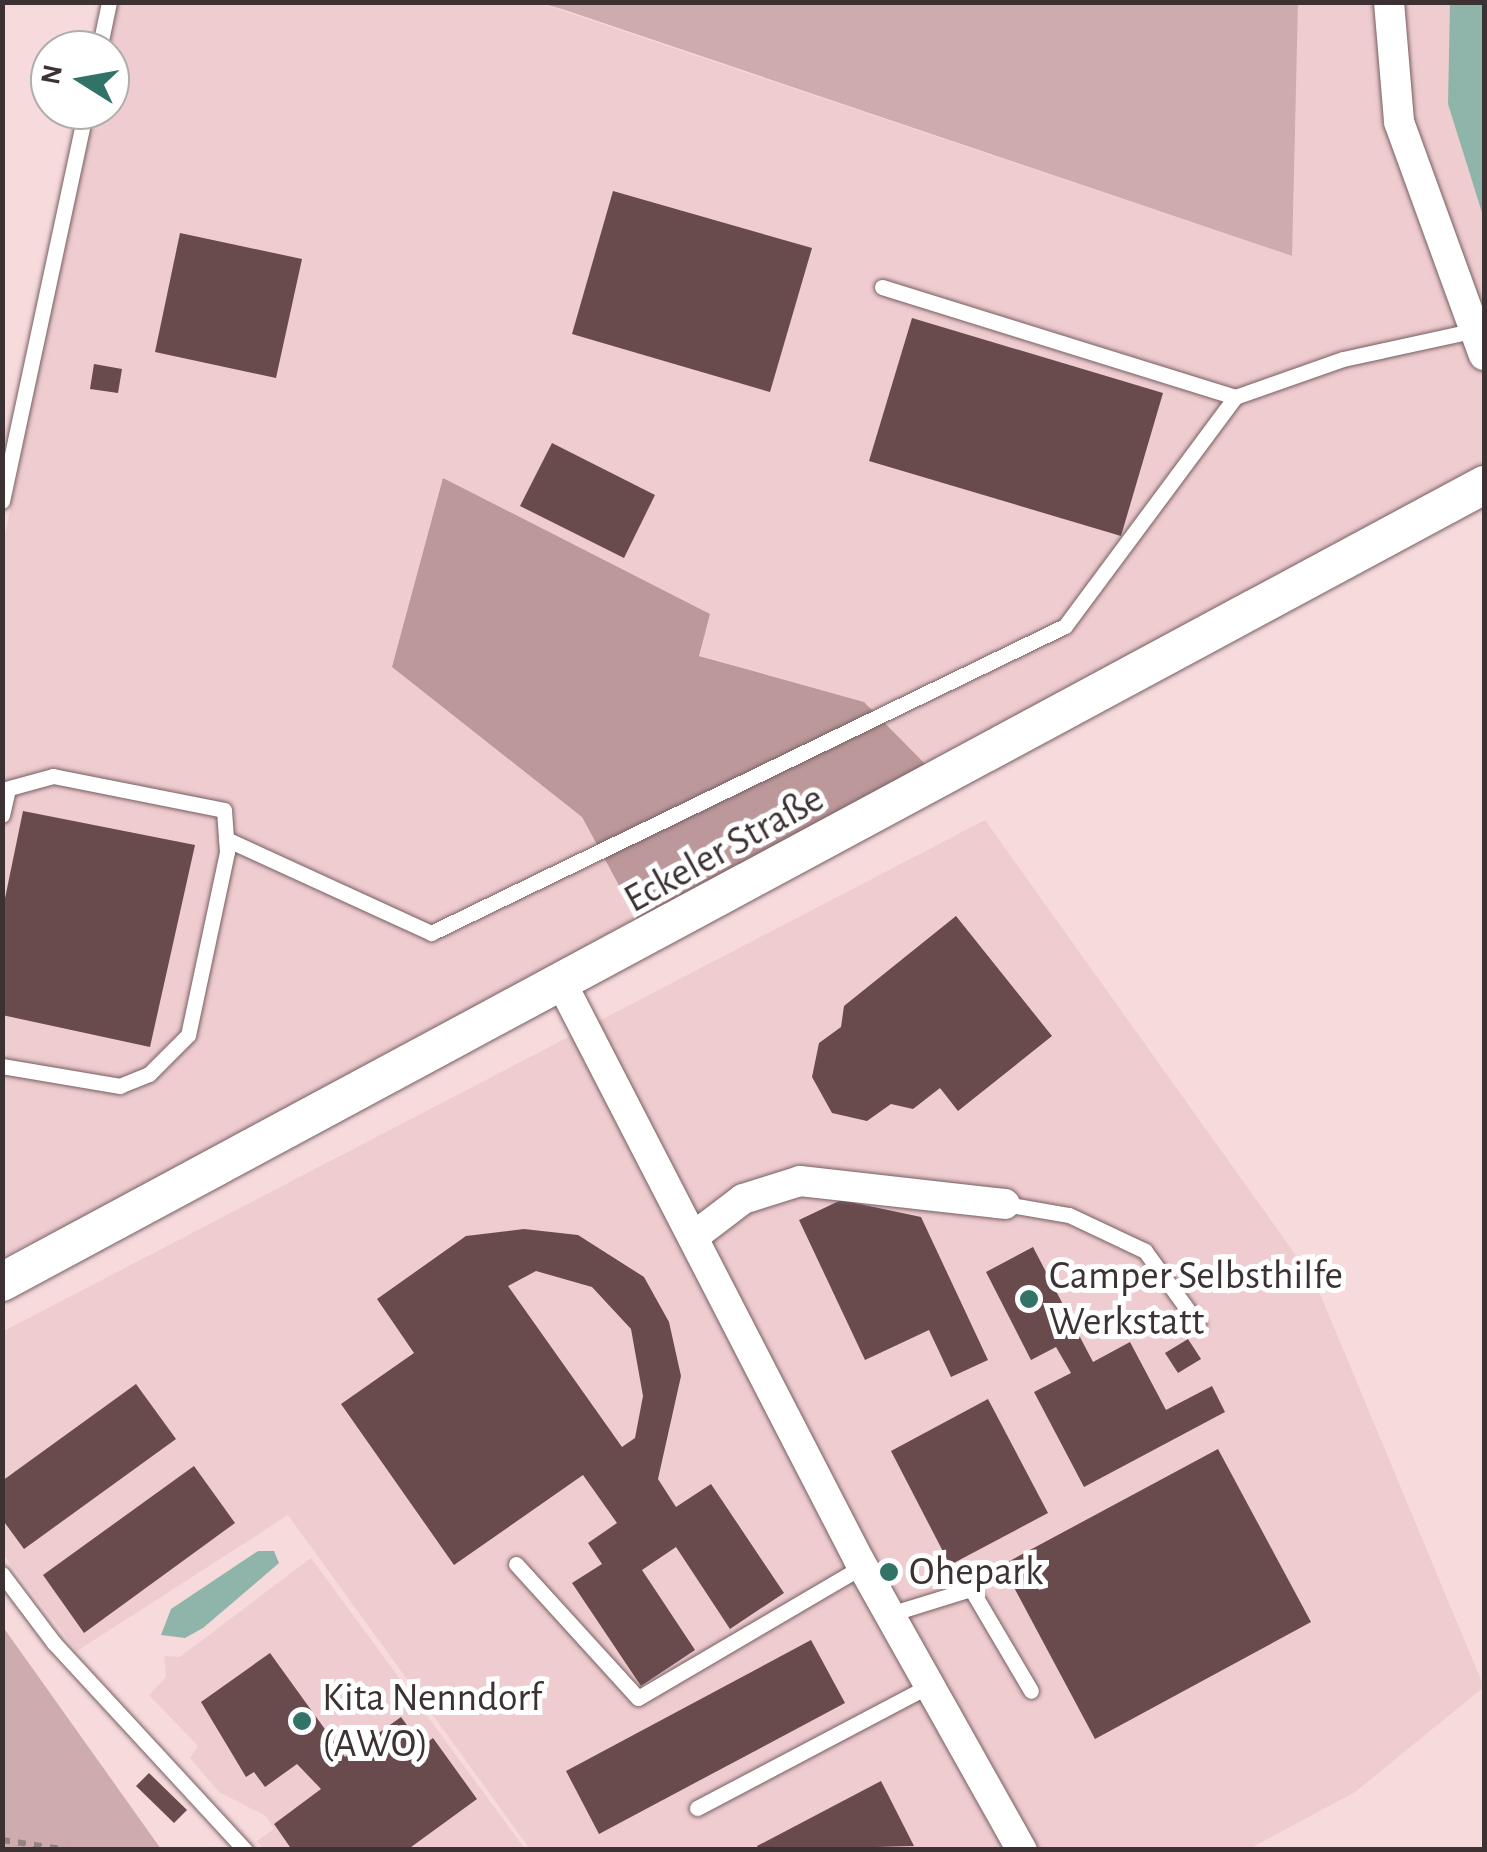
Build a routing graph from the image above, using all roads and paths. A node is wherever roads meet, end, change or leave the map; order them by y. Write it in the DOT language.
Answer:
graph roads {
  1 [pos="109,2"];
  2 [pos="1389,2"];
  3 [pos="103,30"];
  4 [pos="82,130"];
  5 [pos="882,287"];
  6 [pos="1478,343"];
  7 [pos="1235,398"];
  8 [pos="1484,485"];
  9 [pos="2,501"];
  10 [pos="5,790"];
  11 [pos="2,815"];
  12 [pos="226,839"];
  13 [pos="564,988"];
  14 [pos="2,1066"];
  15 [pos="1005,1204"];
  16 [pos="692,1236"];
  17 [pos="2,1282"];
  18 [pos="1198,1324"];
  19 [pos="516,1564"];
  20 [pos="863,1566"];
  21 [pos="2,1574"];
  22 [pos="890,1614"];
  23 [pos="930,1685"];
  24 [pos="1031,1692"];
  25 [pos="697,1808"];
  26 [pos="2,1840"];
  27 [pos="29,1846"];
  28 [pos="66,1849"];
  29 [pos="245,1850"];
  30 [pos="1022,1850"];
  1 -- 3 [label="lane"];
  2 -- 6 [label="street"];
  4 -- 9 [label="lane"];
  5 -- 7 [label="lane"];
  6 -- 7 [label="lane"];
  7 -- 12 [label="lane"];
  8 -- 13 [label="street, Eckeler Straße"];
  10 -- 11 [label="lane"];
  10 -- 12 [label="lane"];
  12 -- 14 [label="lane"];
  13 -- 16 [label="street"];
  13 -- 17 [label="street, Eckeler Straße"];
  15 -- 16 [label="street"];
  15 -- 18 [label="lane"];
  16 -- 20 [label="street"];
  19 -- 20 [label="lane"];
  20 -- 22 [label="street"];
  21 -- 29 [label="lane"];
  22 -- 23 [label="street"];
  22 -- 24 [label="lane"];
  23 -- 25 [label="lane"];
  23 -- 30 [label="street"];
  26 -- 27 [label="path"];
  27 -- 28 [label="path"];
}
